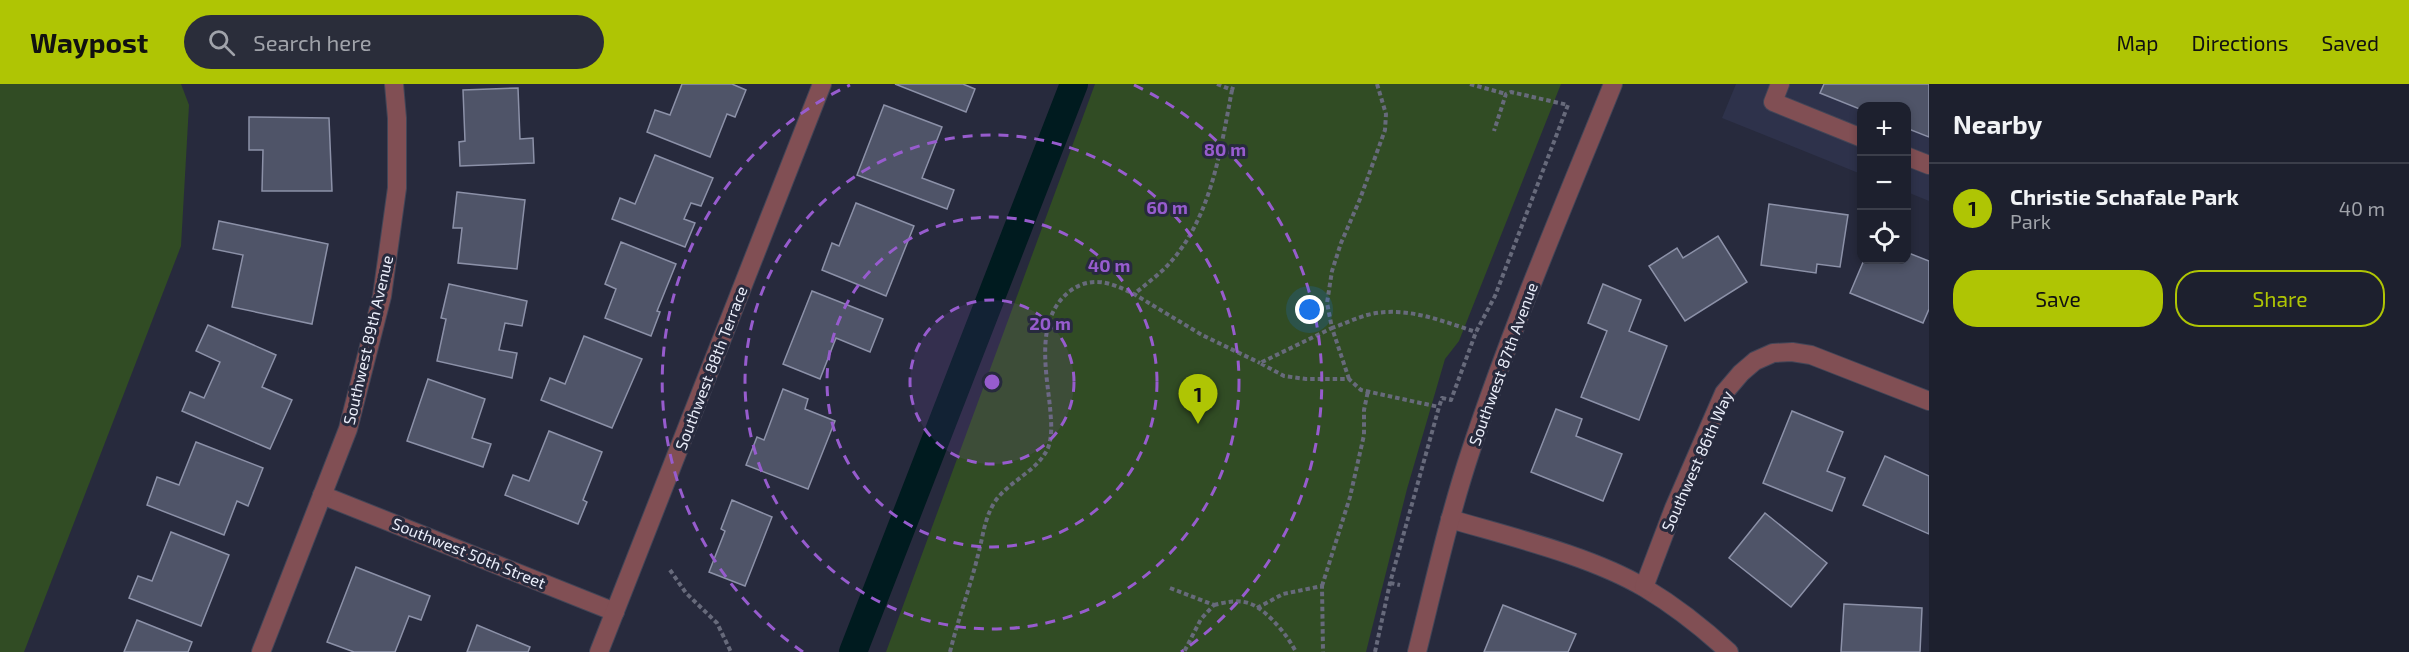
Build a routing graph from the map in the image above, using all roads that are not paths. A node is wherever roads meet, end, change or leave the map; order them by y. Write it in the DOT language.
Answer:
graph roads {
  1 [pos="394,84"];
  2 [pos="822,84"];
  3 [pos="1613,84"];
  4 [pos="1780,84"];
  5 [pos="1857,136"];
  6 [pos="1911,158"];
  7 [pos="1929,165"];
  8 [pos="1929,401"];
  9 [pos="322,495"];
  10 [pos="1450,519"];
  11 [pos="1644,587"];
  12 [pos="615,612"];
  13 [pos="261,652"];
  14 [pos="599,652"];
  15 [pos="1417,652"];
  16 [pos="1730,652"];
  1 -- 9 [label="street, Southwest 89th Avenue"];
  2 -- 12 [label="street, Southwest 88th Terrace"];
  3 -- 10 [label="street, Southwest 87th Avenue"];
  4 -- 5 [label="street"];
  6 -- 7 [label="street"];
  8 -- 11 [label="street, Southwest 86th Way"];
  9 -- 12 [label="street, Southwest 50th Street"];
  9 -- 13 [label="street, Southwest 89th Avenue"];
  10 -- 11 [label="street"];
  10 -- 15 [label="street, Southwest 87th Avenue"];
  11 -- 16 [label="street"];
  12 -- 14 [label="street, Southwest 88th Terrace"];
}
